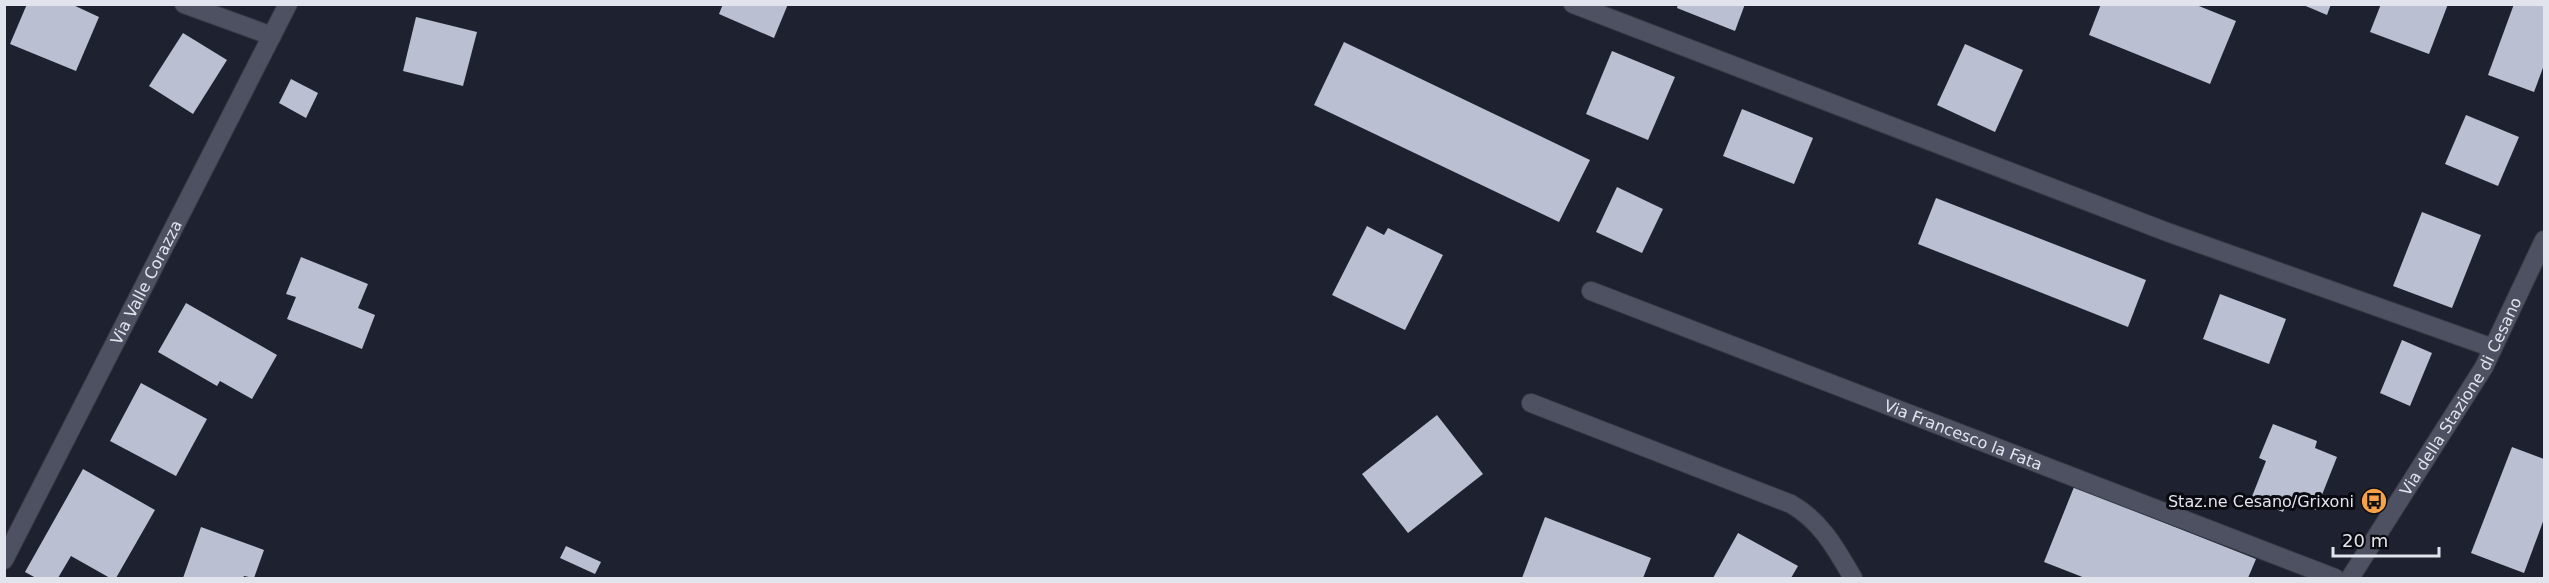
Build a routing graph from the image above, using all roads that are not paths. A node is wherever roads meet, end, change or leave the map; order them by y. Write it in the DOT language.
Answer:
graph roads {
  1 [pos="184,4"];
  2 [pos="288,4"];
  3 [pos="1573,4"];
  4 [pos="272,36"];
  5 [pos="2544,240"];
  6 [pos="1591,291"];
  7 [pos="2493,348"];
  8 [pos="1531,403"];
  9 [pos="4,560"];
  10 [pos="1853,579"];
  11 [pos="2335,579"];
  12 [pos="2350,579"];
  1 -- 4 [label="street"];
  2 -- 4 [label="street, Via Valle Corazza"];
  3 -- 7 [label="street"];
  4 -- 9 [label="street, Via Valle Corazza"];
  5 -- 7 [label="street, Via della Stazione di Cesano"];
  6 -- 11 [label="street, Via Francesco la Fata"];
  7 -- 12 [label="street, Via della Stazione di Cesano"];
  8 -- 10 [label="street"];
}
